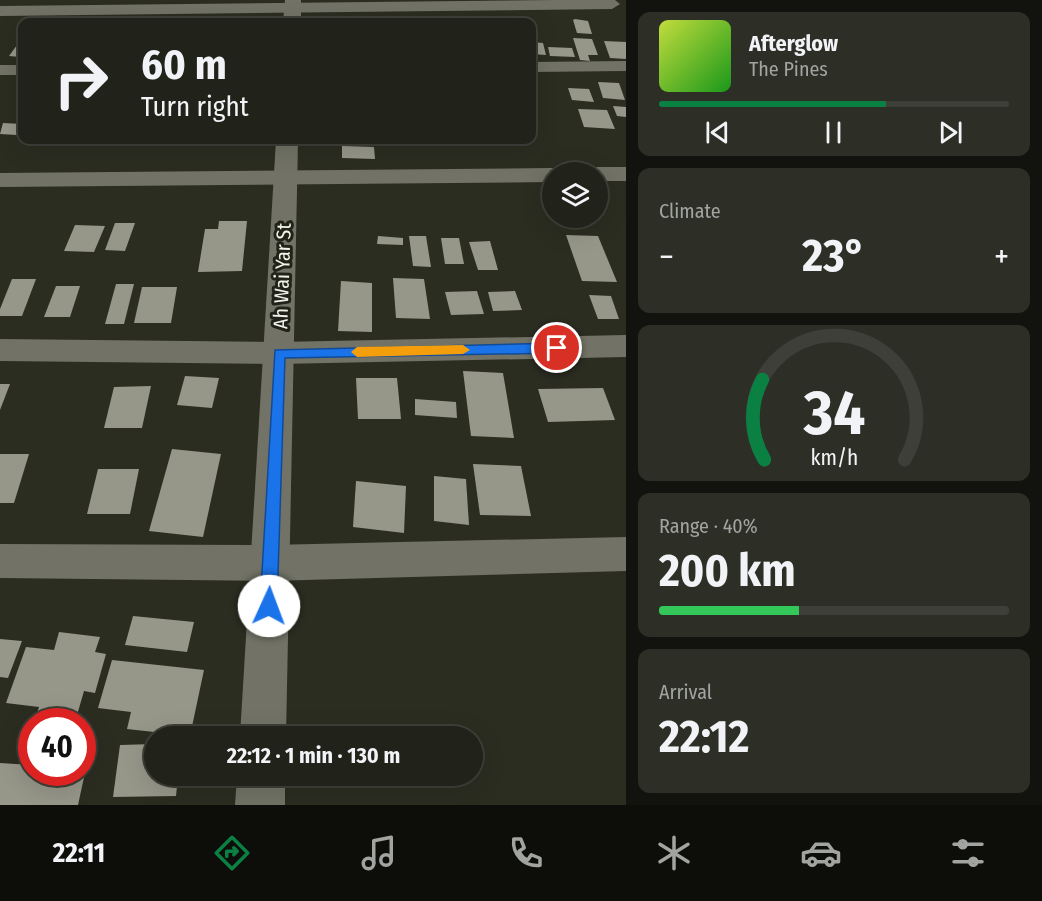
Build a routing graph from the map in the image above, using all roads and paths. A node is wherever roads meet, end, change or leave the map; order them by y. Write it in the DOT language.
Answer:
graph roads {
  1 [pos="612,4"];
  2 [pos="293,10"];
  3 [pos="0,11"];
  4 [pos="626,66"];
  5 [pos="536,67"];
  6 [pos="0,70"];
  7 [pos="18,70"];
  8 [pos="287,144"];
  9 [pos="608,174"];
  10 [pos="626,174"];
  11 [pos="542,175"];
  12 [pos="285,177"];
  13 [pos="0,180"];
  14 [pos="626,346"];
  15 [pos="0,350"];
  16 [pos="279,353"];
  17 [pos="626,554"];
  18 [pos="0,561"];
  19 [pos="270,563"];
  20 [pos="263,726"];
  21 [pos="261,786"];
  22 [pos="260,805"];
  1 -- 2 [label="street"];
  2 -- 3 [label="street"];
  4 -- 5 [label="street"];
  6 -- 7 [label="street"];
  8 -- 12 [label="street, Ah Wai Yar St"];
  9 -- 10 [label="street"];
  11 -- 12 [label="street"];
  12 -- 13 [label="street"];
  12 -- 16 [label="street, Ah Wai Yar St"];
  14 -- 16 [label="street"];
  15 -- 16 [label="street"];
  16 -- 19 [label="street, Ah Wai Yar St"];
  17 -- 19 [label="street"];
  18 -- 19 [label="street"];
  19 -- 20 [label="street, Ah Wai Yar St"];
  21 -- 22 [label="street"];
}
